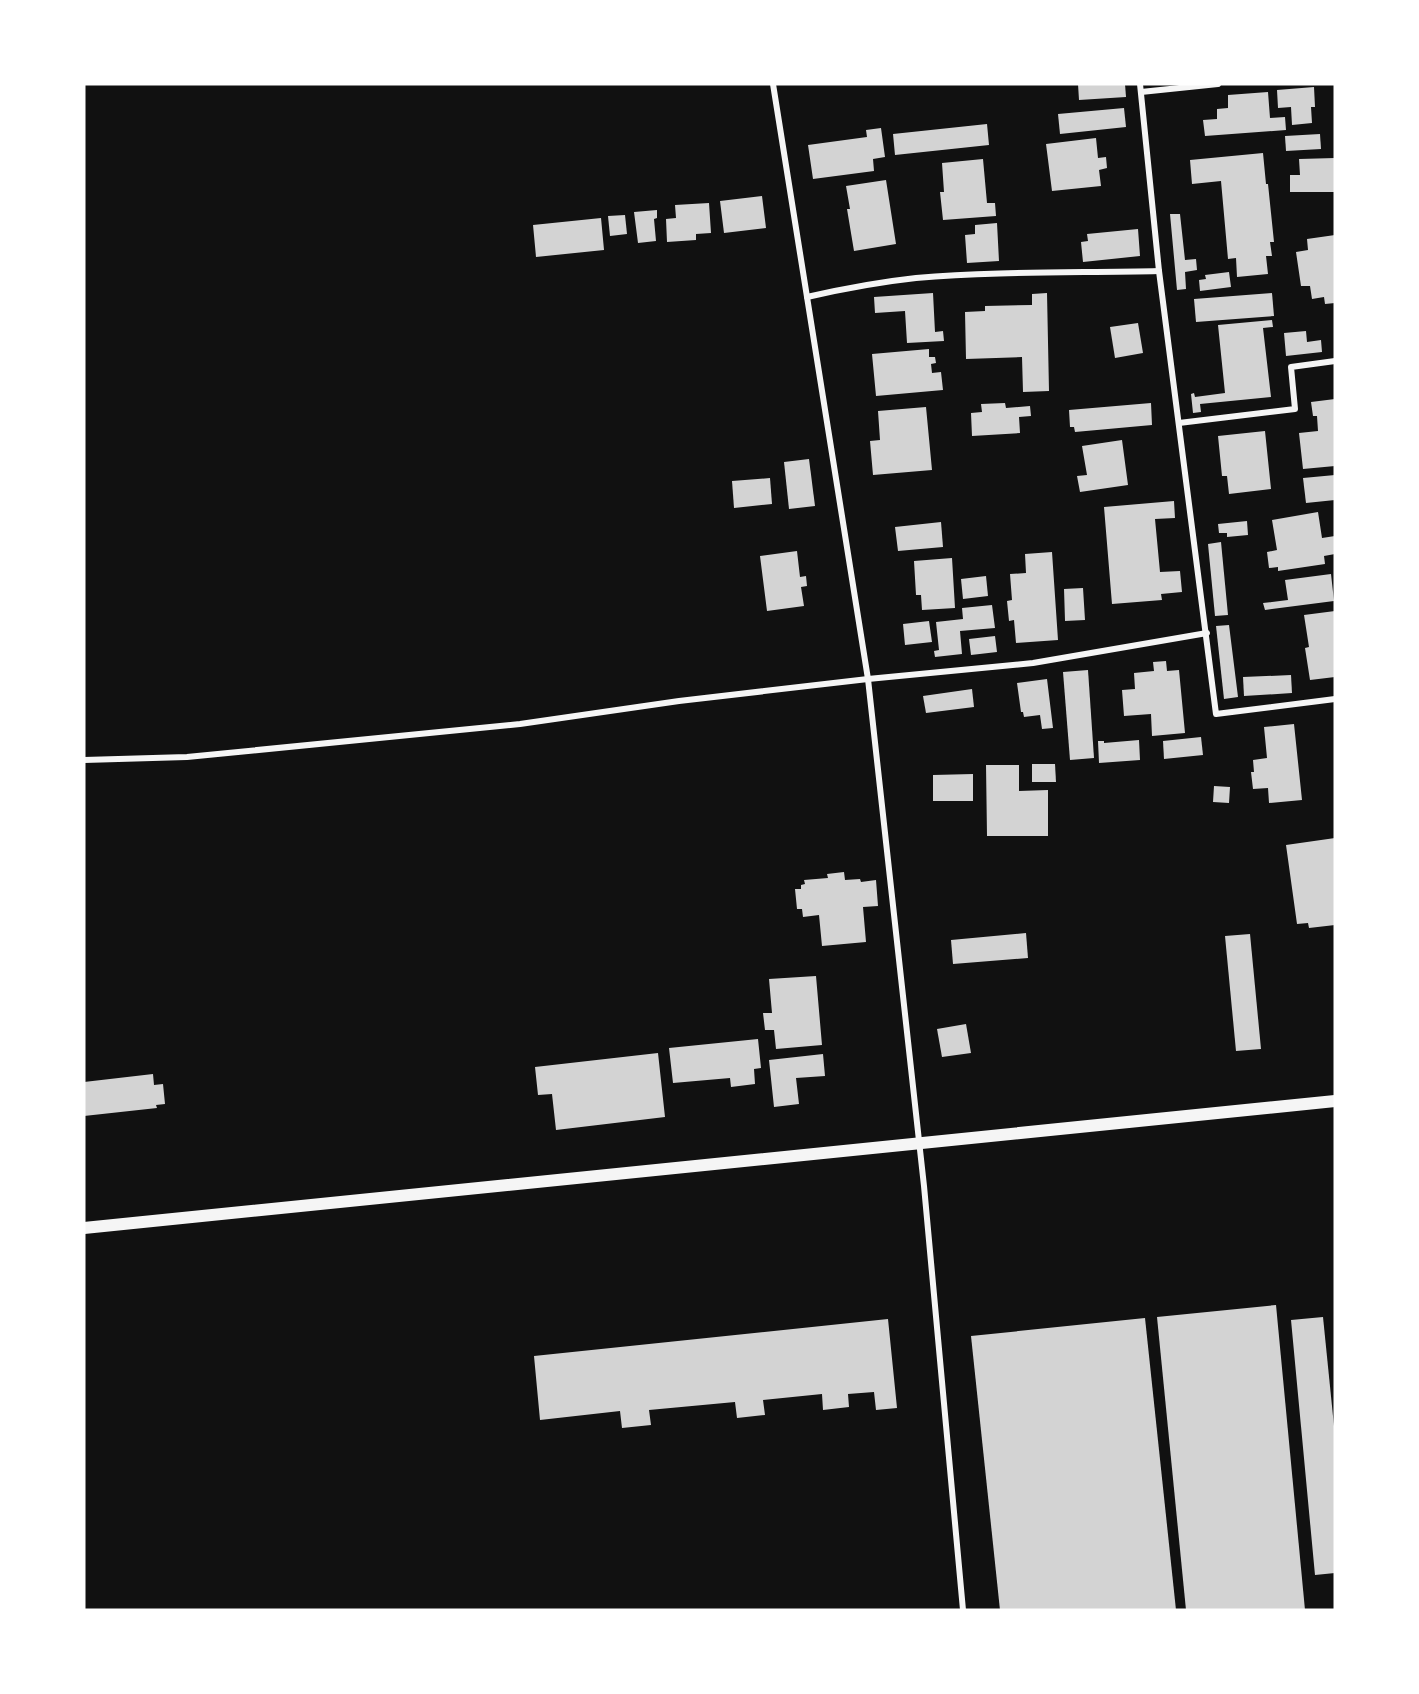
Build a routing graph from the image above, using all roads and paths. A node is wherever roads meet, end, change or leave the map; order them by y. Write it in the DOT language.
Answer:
graph roads {
  1 [pos="772,84"];
  2 [pos="1140,84"];
  3 [pos="1218,84"];
  4 [pos="1141,92"];
  5 [pos="1159,271"];
  6 [pos="807,297"];
  7 [pos="1335,361"];
  8 [pos="1179,423"];
  9 [pos="1207,633"];
  10 [pos="868,679"];
  11 [pos="1335,699"];
  12 [pos="84,760"];
  13 [pos="1335,1101"];
  14 [pos="919,1143"];
  15 [pos="84,1228"];
  16 [pos="963,1610"];
  1 -- 6 [label="street"];
  2 -- 4 [label="street"];
  3 -- 4 [label="street"];
  4 -- 5 [label="street"];
  5 -- 6 [label="street"];
  5 -- 8 [label="street"];
  6 -- 10 [label="street"];
  7 -- 8 [label="street"];
  8 -- 9 [label="street"];
  9 -- 10 [label="street"];
  9 -- 11 [label="street"];
  10 -- 12 [label="street"];
  10 -- 14 [label="street"];
  13 -- 14 [label="main road"];
  14 -- 15 [label="main road"];
  14 -- 16 [label="street"];
}
